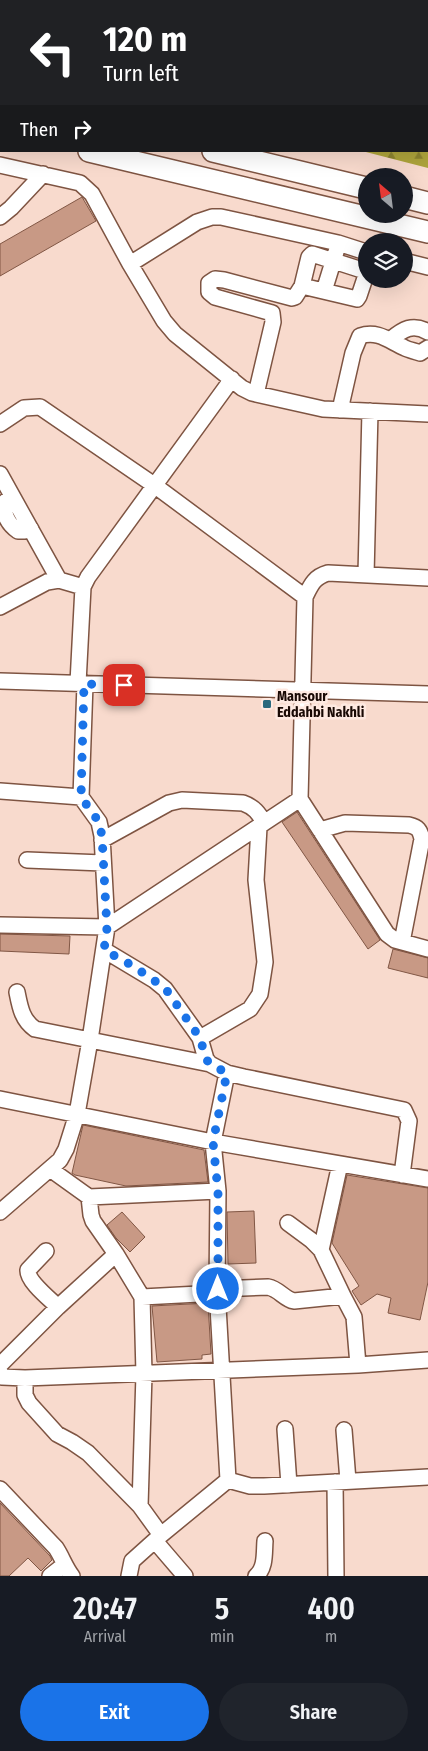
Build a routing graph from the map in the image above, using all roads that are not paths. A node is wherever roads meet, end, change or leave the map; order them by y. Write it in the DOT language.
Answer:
graph roads {
  1 [pos="93,152"];
  2 [pos="217,152"];
  3 [pos="0,165"];
  4 [pos="43,174"];
  5 [pos="358,186"];
  6 [pos="413,199"];
  7 [pos="428,203"];
  8 [pos="4,208"];
  9 [pos="428,232"];
  10 [pos="338,243"];
  11 [pos="358,249"];
  12 [pos="333,261"];
  13 [pos="413,263"];
  14 [pos="130,264"];
  15 [pos="428,267"];
  16 [pos="358,269"];
  17 [pos="302,286"];
  18 [pos="362,288"];
  19 [pos="324,291"];
  20 [pos="428,332"];
  21 [pos="390,340"];
  22 [pos="428,348"];
  23 [pos="232,379"];
  24 [pos="256,394"];
  25 [pos="340,410"];
  26 [pos="370,411"];
  27 [pos="428,414"];
  28 [pos="0,424"];
  29 [pos="0,474"];
  30 [pos="154,485"];
  31 [pos="366,575"];
  32 [pos="428,578"];
  33 [pos="59,580"];
  34 [pos="83,587"];
  35 [pos="306,598"];
  36 [pos="0,607"];
  37 [pos="0,681"];
  38 [pos="81,683"];
  39 [pos="304,690"];
  40 [pos="428,691"];
  41 [pos="0,791"];
  42 [pos="81,797"];
  43 [pos="300,799"];
  44 [pos="261,825"];
  45 [pos="320,830"];
  46 [pos="102,840"];
  47 [pos="28,860"];
  48 [pos="103,863"];
  49 [pos="0,925"];
  50 [pos="107,928"];
  51 [pos="402,942"];
  52 [pos="428,949"];
  53 [pos="104,950"];
  54 [pos="17,992"];
  55 [pos="200,1038"];
  56 [pos="90,1040"];
  57 [pos="210,1064"];
  58 [pos="227,1073"];
  59 [pos="0,1099"];
  60 [pos="77,1114"];
  61 [pos="213,1142"];
  62 [pos="340,1164"];
  63 [pos="50,1169"];
  64 [pos="402,1175"];
  65 [pos="428,1179"];
  66 [pos="218,1191"];
  67 [pos="89,1197"];
  68 [pos="0,1212"];
  69 [pos="288,1223"];
  70 [pos="321,1250"];
  71 [pos="46,1251"];
  72 [pos="116,1254"];
  73 [pos="218,1291"];
  74 [pos="344,1296"];
  75 [pos="142,1297"];
  76 [pos="58,1307"];
  77 [pos="428,1360"];
  78 [pos="358,1365"];
  79 [pos="221,1370"];
  80 [pos="1,1373"];
  81 [pos="144,1374"];
  82 [pos="25,1378"];
  83 [pos="285,1429"];
  84 [pos="344,1430"];
  85 [pos="428,1477"];
  86 [pos="228,1480"];
  87 [pos="342,1481"];
  88 [pos="289,1485"];
  89 [pos="0,1489"];
  90 [pos="140,1506"];
  91 [pos="158,1538"];
  92 [pos="265,1540"];
  93 [pos="68,1571"];
  94 [pos="50,1576"];
  95 [pos="129,1576"];
  96 [pos="185,1576"];
  97 [pos="256,1576"];
  98 [pos="336,1576"];
  1 -- 9 [label="highway"];
  2 -- 5 [label="highway"];
  3 -- 4 [label="street"];
  4 -- 8 [label="street"];
  4 -- 14 [label="street"];
  6 -- 7 [label="highway"];
  10 -- 11 [label="street"];
  10 -- 12 [label="street"];
  10 -- 14 [label="street"];
  12 -- 16 [label="street"];
  12 -- 17 [label="street"];
  12 -- 19 [label="street"];
  13 -- 15 [label="street"];
  14 -- 23 [label="street"];
  17 -- 19 [label="street"];
  17 -- 24 [label="street"];
  18 -- 19 [label="street"];
  20 -- 21 [label="street"];
  21 -- 22 [label="street"];
  21 -- 25 [label="street"];
  23 -- 24 [label="street"];
  23 -- 30 [label="street"];
  24 -- 25 [label="street"];
  25 -- 26 [label="street"];
  26 -- 27 [label="street"];
  26 -- 31 [label="street"];
  28 -- 30 [label="street"];
  29 -- 33 [label="street"];
  30 -- 34 [label="street"];
  30 -- 35 [label="street"];
  31 -- 32 [label="street"];
  31 -- 35 [label="street"];
  33 -- 34 [label="street"];
  33 -- 36 [label="street"];
  34 -- 38 [label="street"];
  35 -- 39 [label="street"];
  37 -- 38 [label="street"];
  38 -- 39 [label="street"];
  38 -- 42 [label="street"];
  39 -- 40 [label="street"];
  39 -- 43 [label="street"];
  41 -- 42 [label="street"];
  42 -- 46 [label="street"];
  43 -- 44 [label="street"];
  43 -- 45 [label="street"];
  44 -- 46 [label="street"];
  44 -- 50 [label="street"];
  44 -- 55 [label="street"];
  45 -- 51 [label="street"];
  45 -- 51 [label="street"];
  46 -- 48 [label="street"];
  47 -- 48 [label="street"];
  48 -- 50 [label="street"];
  49 -- 50 [label="street"];
  50 -- 53 [label="street"];
  51 -- 52 [label="street"];
  53 -- 55 [label="street"];
  53 -- 56 [label="street"];
  54 -- 56 [label="street"];
  55 -- 57 [label="street"];
  56 -- 57 [label="street"];
  56 -- 60 [label="street"];
  57 -- 58 [label="street"];
  58 -- 61 [label="street"];
  58 -- 64 [label="street"];
  59 -- 60 [label="street"];
  60 -- 61 [label="street"];
  60 -- 63 [label="street"];
  61 -- 62 [label="street"];
  61 -- 66 [label="street"];
  62 -- 64 [label="street"];
  62 -- 70 [label="street"];
  63 -- 67 [label="street"];
  63 -- 68 [label="street"];
  64 -- 65 [label="street"];
  66 -- 67 [label="street"];
  66 -- 73 [label="street"];
  67 -- 72 [label="street"];
  69 -- 70 [label="street"];
  70 -- 74 [label="street"];
  71 -- 76 [label="street"];
  72 -- 75 [label="street"];
  72 -- 76 [label="street"];
  73 -- 74 [label="street"];
  73 -- 75 [label="street"];
  73 -- 79 [label="street"];
  74 -- 78 [label="street"];
  75 -- 81 [label="street"];
  76 -- 80 [label="street"];
  77 -- 78 [label="street"];
  78 -- 79 [label="street"];
  79 -- 81 [label="street"];
  79 -- 86 [label="street"];
  80 -- 82 [label="street"];
  81 -- 82 [label="street"];
  81 -- 90 [label="street"];
  82 -- 90 [label="street"];
  83 -- 88 [label="street"];
  84 -- 87 [label="street"];
  85 -- 87 [label="street"];
  86 -- 88 [label="street"];
  86 -- 91 [label="street"];
  87 -- 88 [label="street"];
  87 -- 98 [label="street"];
  89 -- 93 [label="street"];
  90 -- 91 [label="street"];
  91 -- 95 [label="street"];
  91 -- 96 [label="street"];
  92 -- 97 [label="street"];
  93 -- 94 [label="street"];
}
